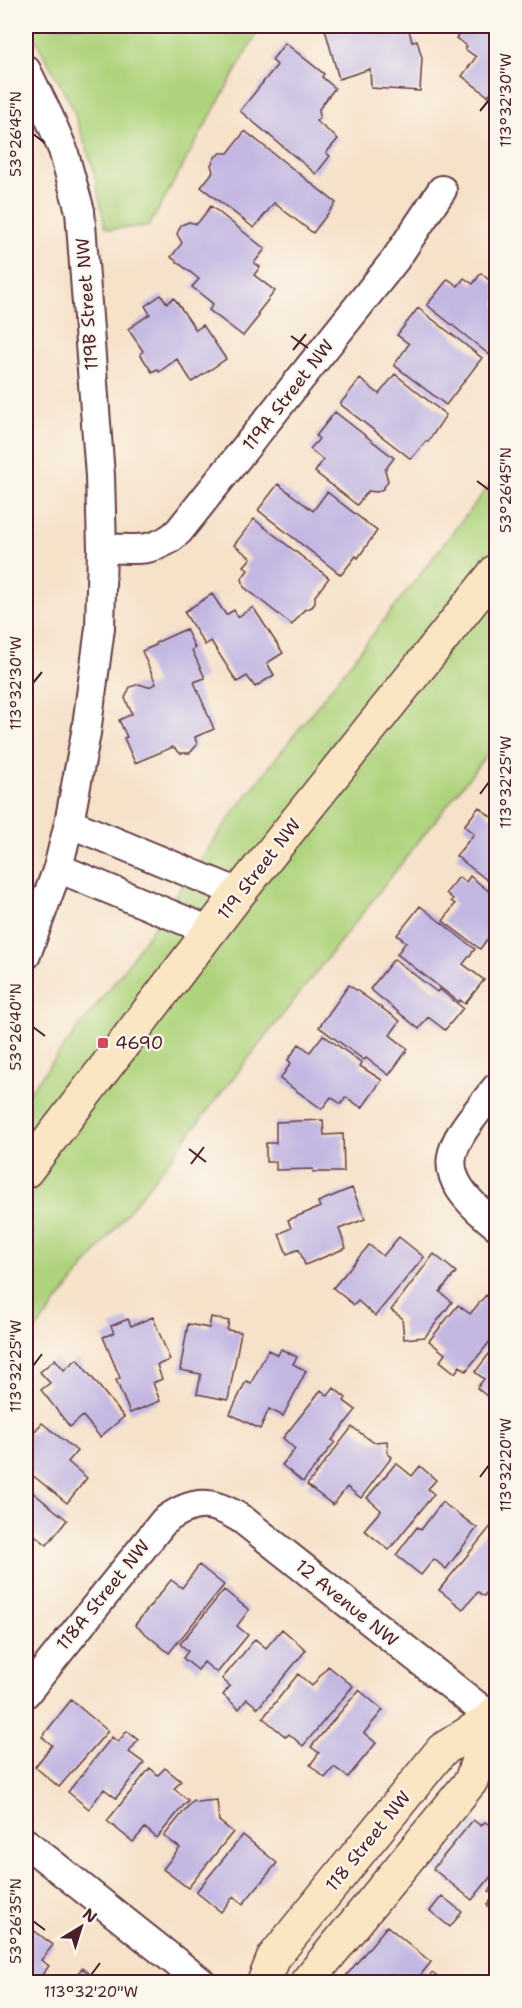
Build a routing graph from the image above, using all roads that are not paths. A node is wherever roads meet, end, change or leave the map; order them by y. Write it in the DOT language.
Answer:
graph roads {
  1 [pos="26,70"];
  2 [pos="442,190"];
  3 [pos="102,548"];
  4 [pos="496,571"];
  5 [pos="69,823"];
  6 [pos="58,868"];
  7 [pos="239,893"];
  8 [pos="210,931"];
  9 [pos="26,955"];
  10 [pos="496,1088"];
  11 [pos="26,1171"];
  12 [pos="496,1225"];
  13 [pos="189,1506"];
  14 [pos="26,1693"];
  15 [pos="495,1717"];
  16 [pos="26,1843"];
  17 [pos="201,1983"];
  18 [pos="264,1983"];
  19 [pos="307,1983"];
  1 -- 3 [label="street, 119B Street NW"];
  2 -- 3 [label="street, 119A Street NW"];
  3 -- 5 [label="street"];
  4 -- 7 [label="street, 119 Street NW"];
  5 -- 6 [label="street"];
  5 -- 7 [label="street"];
  6 -- 8 [label="street"];
  6 -- 9 [label="street"];
  7 -- 8 [label="street, 119 Street NW"];
  8 -- 11 [label="street, 119 Street NW"];
  10 -- 12 [label="street"];
  13 -- 14 [label="street, 118A Street NW"];
  13 -- 15 [label="street, 12 Avenue NW"];
  15 -- 18 [label="street, 118 Street NW"];
  15 -- 19 [label="street"];
  16 -- 17 [label="street"];
}
